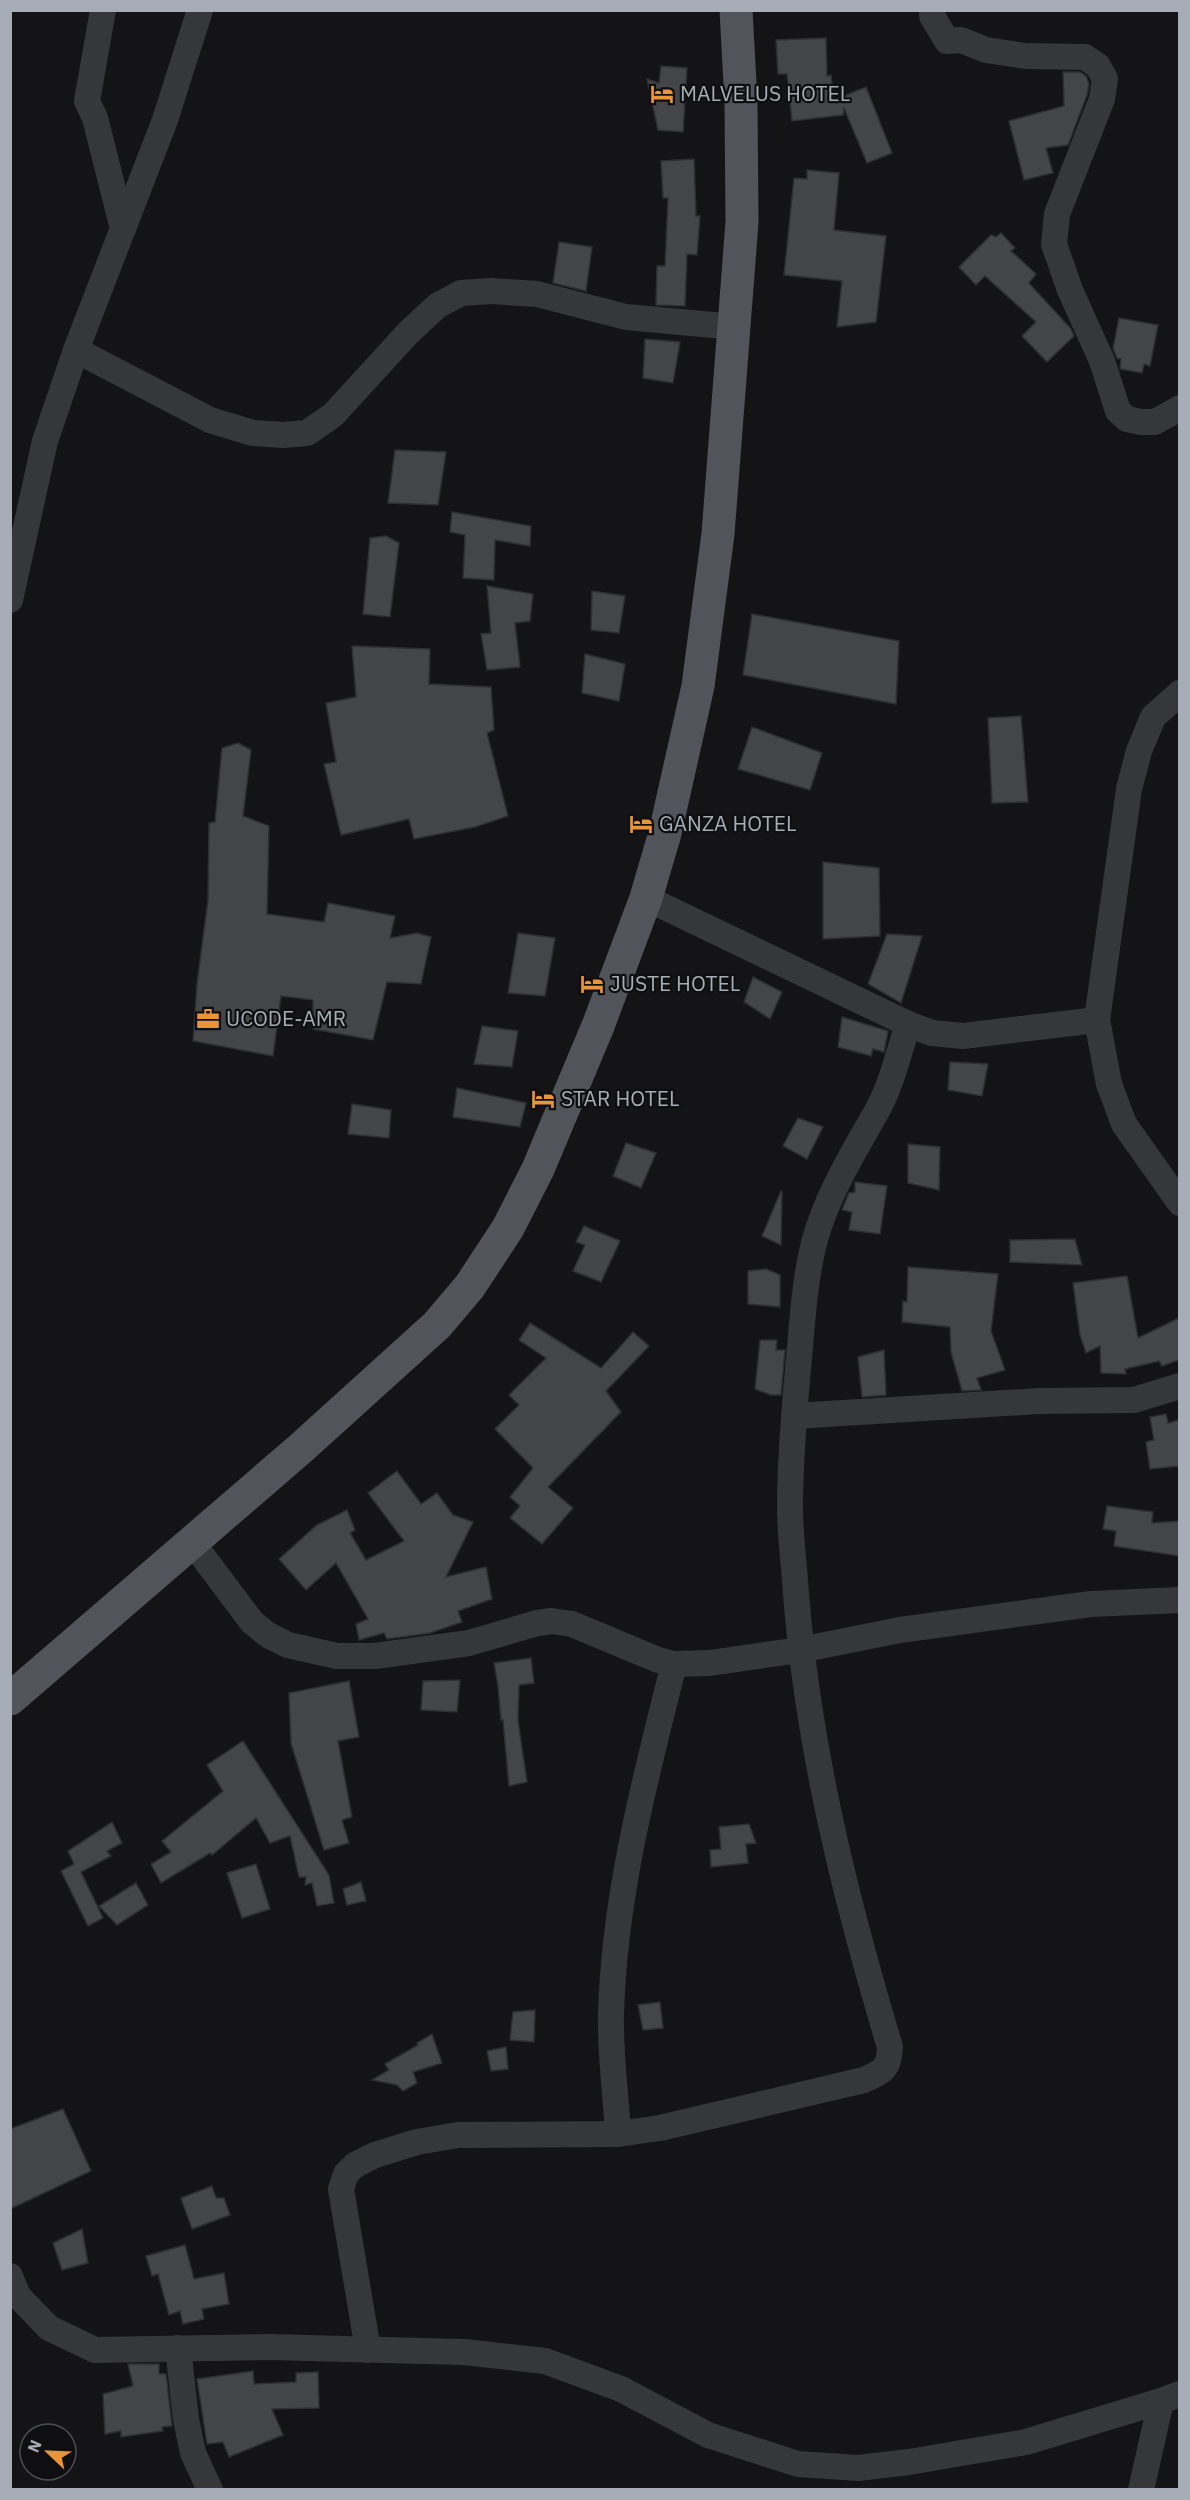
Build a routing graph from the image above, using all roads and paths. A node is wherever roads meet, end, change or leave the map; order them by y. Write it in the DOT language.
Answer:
graph roads {
  1 [pos="103,10"];
  2 [pos="200,10"];
  3 [pos="736,10"];
  4 [pos="932,10"];
  5 [pos="123,229"];
  6 [pos="735,327"];
  7 [pos="76,350"];
  8 [pos="1179,408"];
  9 [pos="10,600"];
  10 [pos="1179,693"];
  11 [pos="646,898"];
  12 [pos="1097,1020"];
  13 [pos="908,1024"];
  14 [pos="1179,1203"];
  15 [pos="1179,1386"];
  16 [pos="794,1416"];
  17 [pos="192,1542"];
  18 [pos="1179,1600"];
  19 [pos="800,1650"];
  20 [pos="674,1664"];
  21 [pos="10,1699"];
  22 [pos="618,2134"];
  23 [pos="10,2276"];
  24 [pos="178,2348"];
  25 [pos="368,2350"];
  26 [pos="1170,2398"];
  27 [pos="210,2490"];
  28 [pos="1141,2490"];
  1 -- 5 [label="street"];
  2 -- 5 [label="street"];
  3 -- 6 [label="main road"];
  4 -- 8 [label="street"];
  5 -- 7 [label="street"];
  6 -- 7 [label="street"];
  6 -- 11 [label="main road"];
  7 -- 9 [label="street"];
  10 -- 12 [label="street"];
  11 -- 13 [label="street"];
  11 -- 17 [label="main road"];
  12 -- 13 [label="street"];
  12 -- 14 [label="street"];
  13 -- 16 [label="street"];
  15 -- 16 [label="street"];
  16 -- 19 [label="street"];
  17 -- 20 [label="street"];
  17 -- 21 [label="main road"];
  18 -- 19 [label="street"];
  19 -- 20 [label="street"];
  19 -- 22 [label="street"];
  20 -- 22 [label="street"];
  22 -- 25 [label="street"];
  23 -- 24 [label="street"];
  24 -- 25 [label="street"];
  24 -- 27 [label="street"];
  25 -- 26 [label="street"];
  26 -- 28 [label="street"];
}
